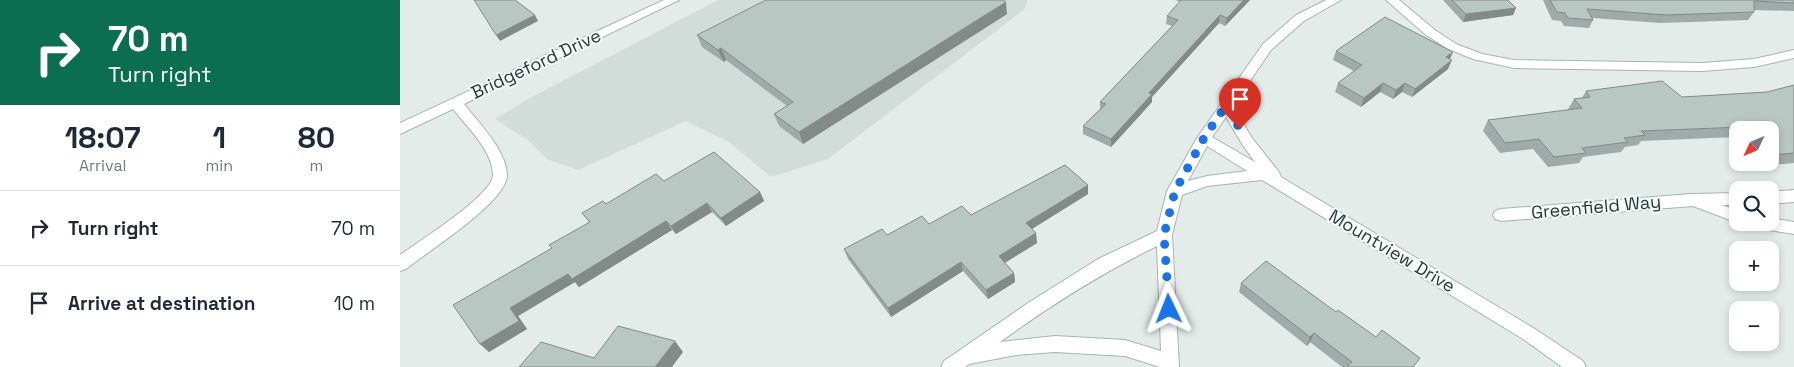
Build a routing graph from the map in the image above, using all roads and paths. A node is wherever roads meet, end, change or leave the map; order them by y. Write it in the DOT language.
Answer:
graph roads {
  1 [pos="673,0"];
  2 [pos="1334,0"];
  3 [pos="1392,0"];
  4 [pos="1794,54"];
  5 [pos="455,102"];
  6 [pos="1226,105"];
  7 [pos="400,129"];
  8 [pos="1204,138"];
  9 [pos="1265,174"];
  10 [pos="1280,184"];
  11 [pos="1175,191"];
  12 [pos="1794,196"];
  13 [pos="1779,197"];
  14 [pos="1729,199"];
  15 [pos="1691,200"];
  16 [pos="1729,214"];
  17 [pos="1501,215"];
  18 [pos="1779,226"];
  19 [pos="1794,228"];
  20 [pos="1164,235"];
  21 [pos="400,264"];
  22 [pos="965,356"];
  23 [pos="1170,364"];
  24 [pos="950,367"];
  25 [pos="1577,367"];
  1 -- 5 [label="street, Bridgeford Drive"];
  2 -- 6 [label="street"];
  3 -- 4 [label="street"];
  5 -- 7 [label="street, Bridgeford Drive"];
  5 -- 21 [label="street"];
  6 -- 8 [label="street"];
  6 -- 10 [label="street"];
  8 -- 9 [label="street, Mountview Drive"];
  8 -- 11 [label="street"];
  9 -- 10 [label="street, Mountview Drive"];
  9 -- 11 [label="street"];
  10 -- 25 [label="street, Mountview Drive"];
  11 -- 20 [label="street"];
  12 -- 13 [label="street"];
  14 -- 15 [label="street, Greenfield Way"];
  15 -- 16 [label="street, Greenfield Way"];
  15 -- 17 [label="street, Greenfield Way"];
  18 -- 19 [label="street"];
  20 -- 22 [label="street"];
  20 -- 23 [label="street"];
  22 -- 23 [label="street"];
  22 -- 24 [label="street"];
}
